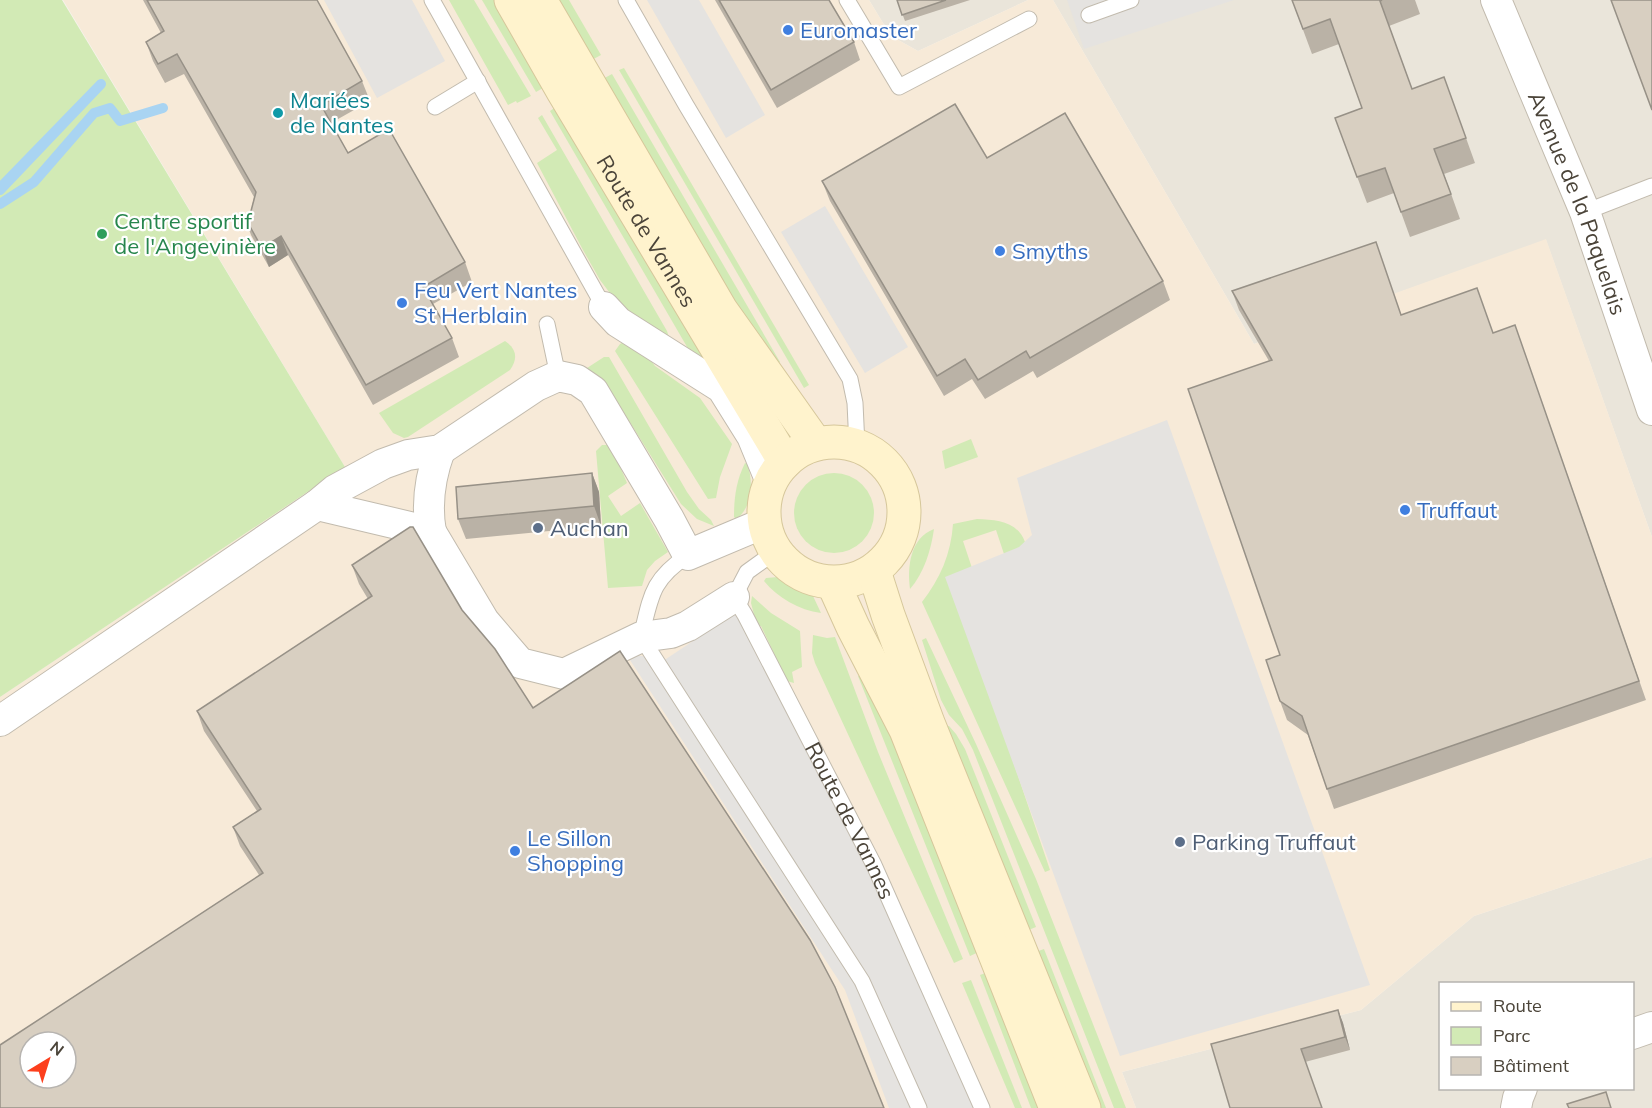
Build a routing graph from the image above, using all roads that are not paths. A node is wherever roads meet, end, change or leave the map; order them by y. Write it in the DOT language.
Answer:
graph roads {
  1 [pos="432,0"];
  2 [pos="511,0"];
  3 [pos="540,0"];
  4 [pos="626,0"];
  5 [pos="847,0"];
  6 [pos="1131,0"];
  7 [pos="1496,0"];
  8 [pos="1089,15"];
  9 [pos="1029,19"];
  10 [pos="478,81"];
  11 [pos="435,107"];
  12 [pos="1652,186"];
  13 [pos="1585,212"];
  14 [pos="604,308"];
  15 [pos="547,324"];
  16 [pos="558,376"];
  17 [pos="1652,410"];
  18 [pos="816,444"];
  19 [pos="857,446"];
  20 [pos="440,450"];
  21 [pos="778,472"];
  22 [pos="317,505"];
  23 [pos="431,532"];
  24 [pos="770,537"];
  25 [pos="688,555"];
  26 [pos="874,571"];
  27 [pos="833,583"];
  28 [pos="734,597"];
  29 [pos="641,637"];
  30 [pos="0,721"];
  31 [pos="1652,1027"];
  32 [pos="1634,1033"];
  33 [pos="1522,1090"];
  34 [pos="919,1108"];
  35 [pos="982,1108"];
  36 [pos="1056,1108"];
  37 [pos="1084,1108"];
  38 [pos="1516,1108"];
  1 -- 10 [label="lane"];
  2 -- 21 [label="main road, Route de Vannes"];
  3 -- 18 [label="main road, Route de Vannes"];
  4 -- 19 [label="lane"];
  5 -- 9 [label="lane"];
  6 -- 8 [label="lane"];
  7 -- 13 [label="street, Avenue de la Paquelais"];
  10 -- 11 [label="lane"];
  10 -- 14 [label="lane"];
  12 -- 13 [label="lane"];
  13 -- 17 [label="street, Avenue de la Paquelais"];
  14 -- 21 [label="street"];
  15 -- 16 [label="lane"];
  16 -- 20 [label="street"];
  16 -- 25 [label="street"];
  18 -- 19 [label="main road"];
  18 -- 21 [label="main road"];
  19 -- 26 [label="main road"];
  20 -- 22 [label="street"];
  20 -- 23 [label="street"];
  21 -- 24 [label="main road"];
  22 -- 23 [label="street"];
  22 -- 30 [label="street"];
  23 -- 29 [label="street"];
  24 -- 25 [label="street"];
  24 -- 27 [label="main road"];
  24 -- 28 [label="lane"];
  25 -- 29 [label="lane"];
  26 -- 27 [label="main road"];
  26 -- 37 [label="main road"];
  27 -- 36 [label="main road"];
  28 -- 29 [label="street"];
  28 -- 35 [label="lane, Route de Vannes"];
  29 -- 34 [label="lane"];
  31 -- 32 [label="street"];
  33 -- 38 [label="street"];
}
